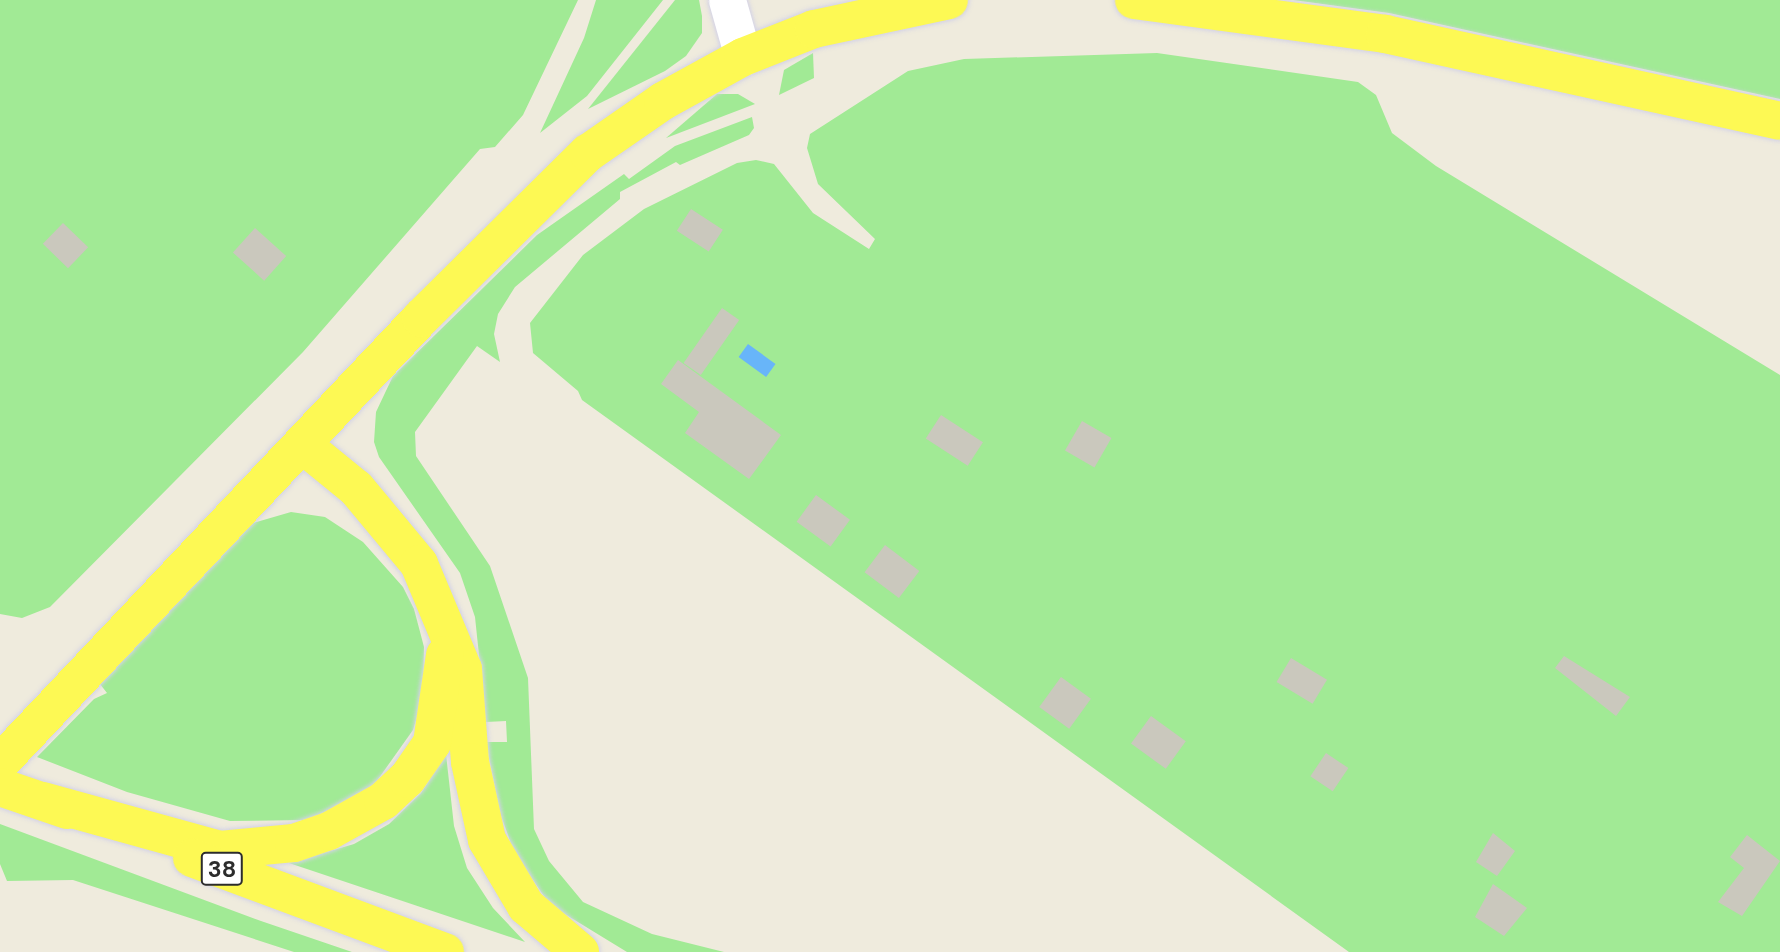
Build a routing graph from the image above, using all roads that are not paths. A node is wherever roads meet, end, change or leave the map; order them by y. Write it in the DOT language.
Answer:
graph roads {
  1 [pos="727,0"];
  2 [pos="949,0"];
  3 [pos="1134,0"];
  4 [pos="743,57"];
  5 [pos="1780,121"];
  6 [pos="303,445"];
  7 [pos="448,632"];
  8 [pos="0,763"];
  9 [pos="0,786"];
  10 [pos="43,801"];
  11 [pos="445,952"];
  12 [pos="580,952"];
  1 -- 4 [label="street"];
  2 -- 4 [label="main road"];
  3 -- 5 [label="main road"];
  4 -- 6 [label="main road"];
  6 -- 7 [label="main road"];
  6 -- 8 [label="main road"];
  7 -- 10 [label="main road"];
  7 -- 12 [label="main road"];
  9 -- 10 [label="main road, 38"];
  10 -- 11 [label="main road, 38"];
}
